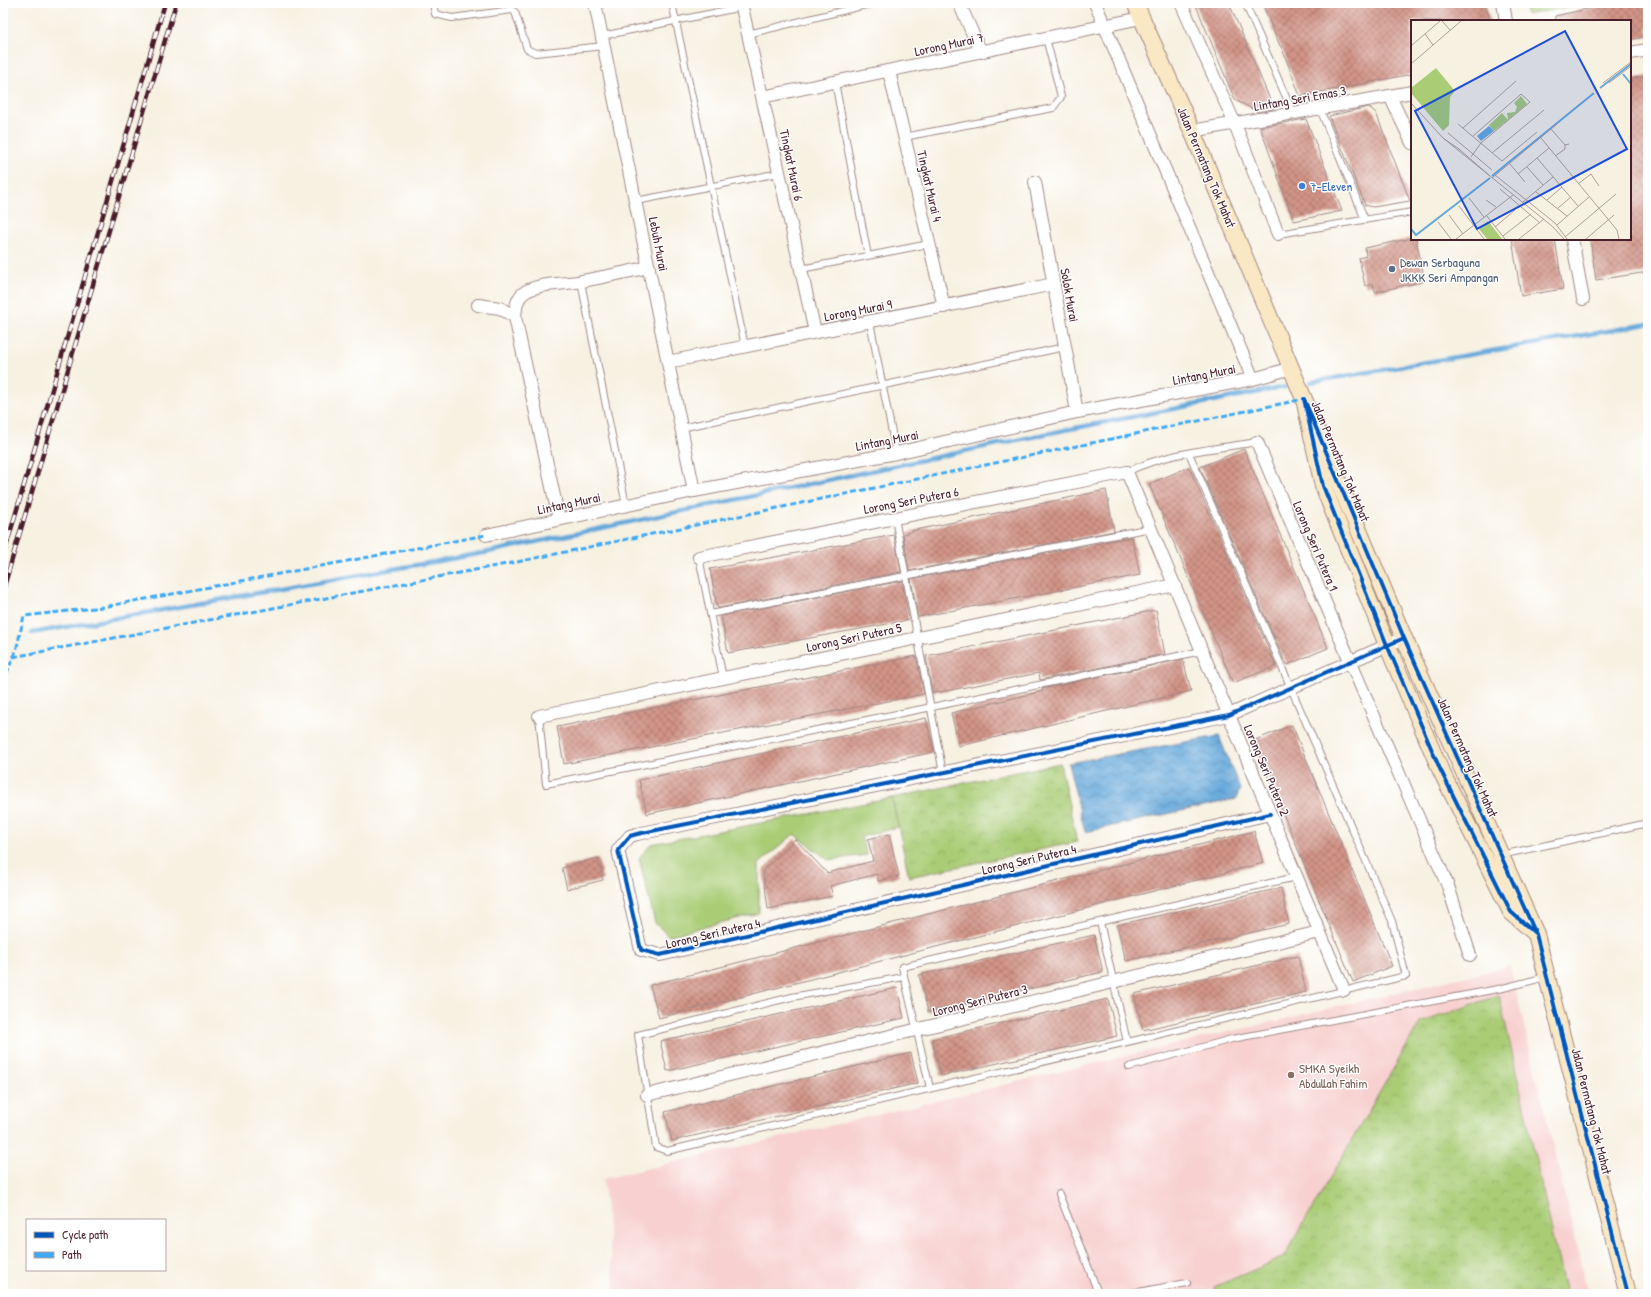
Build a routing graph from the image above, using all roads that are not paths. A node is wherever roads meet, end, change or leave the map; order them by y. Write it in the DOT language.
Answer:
graph roads {
  1 [pos="433,3"];
  2 [pos="596,3"];
  3 [pos="672,3"];
  4 [pos="874,3"];
  5 [pos="959,3"];
  6 [pos="1095,3"];
  7 [pos="1135,3"];
  8 [pos="1181,3"];
  9 [pos="1245,3"];
  10 [pos="1503,3"];
  11 [pos="742,5"];
  12 [pos="512,6"];
  13 [pos="1142,18"];
  14 [pos="1506,20"];
  15 [pos="676,21"];
  16 [pos="1105,26"];
  17 [pos="748,34"];
  18 [pos="1046,38"];
  19 [pos="603,41"];
  20 [pos="1648,50"];
  21 [pos="981,52"];
  22 [pos="1631,53"];
  23 [pos="889,71"];
  24 [pos="834,82"];
  25 [pos="1411,92"];
  26 [pos="1390,96"];
  27 [pos="762,97"];
  28 [pos="1320,109"];
  29 [pos="1293,113"];
  30 [pos="1235,124"];
  31 [pos="1192,131"];
  32 [pos="904,137"];
  33 [pos="1411,141"];
  34 [pos="779,173"];
  35 [pos="1035,182"];
  36 [pos="711,186"];
  37 [pos="636,201"];
  38 [pos="1411,212"];
  39 [pos="1365,220"];
  40 [pos="1278,234"];
  41 [pos="1572,240"];
  42 [pos="929,244"];
  43 [pos="868,256"];
  44 [pos="649,267"];
  45 [pos="801,269"];
  46 [pos="581,282"];
  47 [pos="1054,284"];
  48 [pos="1584,299"];
  49 [pos="478,305"];
  50 [pos="944,307"];
  51 [pos="515,317"];
  52 [pos="870,322"];
  53 [pos="815,332"];
  54 [pos="745,346"];
  55 [pos="1065,347"];
  56 [pos="668,362"];
  57 [pos="1292,368"];
  58 [pos="1252,379"];
  59 [pos="883,385"];
  60 [pos="1304,399"];
  61 [pos="1077,412"];
  62 [pos="682,428"];
  63 [pos="1257,442"];
  64 [pos="896,453"];
  65 [pos="1189,453"];
  66 [pos="1127,472"];
  67 [pos="694,491"];
  68 [pos="626,505"];
  69 [pos="895,518"];
  70 [pos="559,519"];
  71 [pos="1151,528"];
  72 [pos="486,535"];
  73 [pos="699,557"];
  74 [pos="906,576"];
  75 [pos="1175,585"];
  76 [pos="710,614"];
  77 [pos="918,638"];
  78 [pos="1404,638"];
  79 [pos="1387,644"];
  80 [pos="1202,651"];
  81 [pos="1350,661"];
  82 [pos="722,678"];
  83 [pos="1291,688"];
  84 [pos="932,707"];
  85 [pos="1229,715"];
  86 [pos="539,716"];
  87 [pos="943,773"];
  88 [pos="1270,814"];
  89 [pos="1648,823"];
  90 [pos="1501,855"];
  91 [pos="1296,877"];
  92 [pos="1100,922"];
  93 [pos="1319,932"];
  94 [pos="1536,934"];
  95 [pos="1470,955"];
  96 [pos="904,977"];
  97 [pos="1547,977"];
  98 [pos="1113,982"];
  99 [pos="1344,990"];
  100 [pos="916,1030"];
  101 [pos="1127,1042"];
  102 [pos="1130,1066"];
  103 [pos="930,1088"];
  104 [pos="647,1095"];
  105 [pos="1059,1194"];
  106 [pos="1187,1283"];
  107 [pos="1098,1294"];
  108 [pos="1127,1294"];
  109 [pos="1628,1294"];
  1 -- 12 [label="lane"];
  2 -- 19 [label="street, Lebuh Murai"];
  3 -- 15 [label="lane"];
  4 -- 17 [label="lane"];
  5 -- 21 [label="street"];
  6 -- 16 [label="street"];
  7 -- 13 [label="street, Jalan Permatang Tok Mahat"];
  8 -- 30 [label="street"];
  9 -- 29 [label="lane"];
  10 -- 14 [label="street"];
  11 -- 15 [label="lane"];
  11 -- 17 [label="street, Tingkat Murai 6"];
  12 -- 19 [label="lane"];
  13 -- 16 [label="street, Lorong Murai 7"];
  13 -- 31 [label="street, Jalan Permatang Tok Mahat"];
  15 -- 19 [label="lane"];
  15 -- 36 [label="lane"];
  16 -- 18 [label="street, Lorong Murai 7"];
  16 -- 58 [label="street"];
  17 -- 27 [label="street, Tingkat Murai 6"];
  18 -- 21 [label="street, Lorong Murai 7"];
  18 -- 32 [label="lane"];
  19 -- 37 [label="street, Lebuh Murai"];
  20 -- 22 [label="street"];
  21 -- 23 [label="street, Lorong Murai 7"];
  23 -- 24 [label="street, Lorong Murai 7"];
  23 -- 32 [label="street, Tingkat Murai 4"];
  24 -- 27 [label="street, Lorong Murai 7"];
  24 -- 43 [label="lane"];
  25 -- 26 [label="street, Lintang Seri Emas 3"];
  26 -- 28 [label="street, Lintang Seri Emas 3"];
  26 -- 33 [label="street"];
  27 -- 34 [label="street, Tingkat Murai 6"];
  28 -- 29 [label="street, Lintang Seri Emas 3"];
  28 -- 39 [label="lane"];
  29 -- 30 [label="street, Lintang Seri Emas 3"];
  30 -- 31 [label="street, Lintang Seri Emas 3"];
  30 -- 40 [label="street"];
  31 -- 57 [label="street, Jalan Permatang Tok Mahat"];
  32 -- 42 [label="street, Tingkat Murai 4"];
  34 -- 36 [label="lane"];
  34 -- 45 [label="street, Tingkat Murai 6"];
  35 -- 47 [label="street, Solok Murai"];
  36 -- 37 [label="lane"];
  36 -- 54 [label="lane"];
  37 -- 44 [label="street, Lebuh Murai"];
  38 -- 39 [label="lane"];
  39 -- 40 [label="lane"];
  41 -- 48 [label="street"];
  42 -- 43 [label="lane"];
  42 -- 50 [label="street, Tingkat Murai 4"];
  43 -- 45 [label="lane"];
  44 -- 46 [label="street"];
  44 -- 56 [label="street, Lebuh Murai"];
  45 -- 53 [label="street, Tingkat Murai 6"];
  46 -- 51 [label="street"];
  46 -- 68 [label="lane"];
  47 -- 50 [label="street, Lorong Murai 9"];
  47 -- 55 [label="street, Solok Murai"];
  49 -- 51 [label="street"];
  50 -- 52 [label="street, Lorong Murai 9"];
  51 -- 70 [label="street"];
  52 -- 53 [label="street, Lorong Murai 9"];
  52 -- 59 [label="lane"];
  53 -- 54 [label="street, Lorong Murai 9"];
  54 -- 56 [label="street, Lorong Murai 9"];
  55 -- 59 [label="lane"];
  55 -- 61 [label="street, Solok Murai"];
  56 -- 62 [label="street, Lebuh Murai"];
  57 -- 58 [label="street, Lintang Murai"];
  57 -- 60 [label="street, Jalan Permatang Tok Mahat"];
  58 -- 61 [label="street, Lintang Murai"];
  59 -- 62 [label="lane"];
  59 -- 64 [label="lane"];
  60 -- 78 [label="street, Jalan Permatang Tok Mahat"];
  60 -- 79 [label="street, Jalan Permatang Tok Mahat"];
  61 -- 64 [label="street, Lintang Murai"];
  62 -- 67 [label="street, Lebuh Murai"];
  63 -- 65 [label="lane"];
  63 -- 81 [label="street, Lorong Seri Putera 1"];
  64 -- 67 [label="street, Lintang Murai"];
  65 -- 66 [label="lane"];
  65 -- 83 [label="lane"];
  66 -- 69 [label="street, Lorong Seri Putera 6"];
  66 -- 71 [label="street, Lorong Seri Putera 2"];
  67 -- 68 [label="street, Lintang Murai"];
  68 -- 70 [label="street, Lintang Murai"];
  69 -- 73 [label="street, Lorong Seri Putera 6"];
  69 -- 74 [label="lane"];
  70 -- 72 [label="street, Lintang Murai"];
  71 -- 74 [label="lane"];
  71 -- 75 [label="street, Lorong Seri Putera 2"];
  73 -- 76 [label="lane"];
  74 -- 76 [label="lane"];
  74 -- 77 [label="lane"];
  75 -- 77 [label="street, Lorong Seri Putera 5"];
  75 -- 80 [label="street, Lorong Seri Putera 2"];
  76 -- 82 [label="lane"];
  77 -- 82 [label="street, Lorong Seri Putera 5"];
  77 -- 84 [label="lane"];
  78 -- 79 [label="street, Lorong Seri Putera 4"];
  78 -- 90 [label="street, Jalan Permatang Tok Mahat"];
  79 -- 81 [label="street, Lorong Seri Putera 4"];
  79 -- 94 [label="street, Jalan Permatang Tok Mahat"];
  80 -- 84 [label="lane"];
  80 -- 85 [label="street, Lorong Seri Putera 2"];
  81 -- 83 [label="street, Lorong Seri Putera 4"];
  81 -- 95 [label="street, Lorong Seri Putera 1"];
  82 -- 86 [label="street, Lorong Seri Putera 5"];
  83 -- 85 [label="street, Lorong Seri Putera 4"];
  83 -- 99 [label="lane"];
  84 -- 86 [label="lane"];
  84 -- 87 [label="lane"];
  85 -- 87 [label="street, Lorong Seri Putera 4"];
  85 -- 88 [label="street, Lorong Seri Putera 2"];
  87 -- 88 [label="street, Lorong Seri Putera 4"];
  88 -- 91 [label="street, Lorong Seri Putera 2"];
  89 -- 90 [label="lane"];
  90 -- 94 [label="street, Jalan Permatang Tok Mahat"];
  91 -- 92 [label="lane"];
  91 -- 93 [label="street, Lorong Seri Putera 2"];
  92 -- 96 [label="lane"];
  92 -- 98 [label="lane"];
  93 -- 98 [label="street, Lorong Seri Putera 3"];
  93 -- 99 [label="street, Lorong Seri Putera 2"];
  94 -- 97 [label="street, Jalan Permatang Tok Mahat"];
  96 -- 100 [label="lane"];
  96 -- 104 [label="lane"];
  97 -- 102 [label="lane"];
  97 -- 109 [label="street, Jalan Permatang Tok Mahat"];
  98 -- 100 [label="street, Lorong Seri Putera 3"];
  98 -- 101 [label="lane"];
  99 -- 101 [label="lane"];
  100 -- 103 [label="lane"];
  100 -- 104 [label="street, Lorong Seri Putera 3"];
  101 -- 103 [label="lane"];
  103 -- 104 [label="lane"];
  105 -- 107 [label="lane"];
  106 -- 108 [label="lane"];
}
